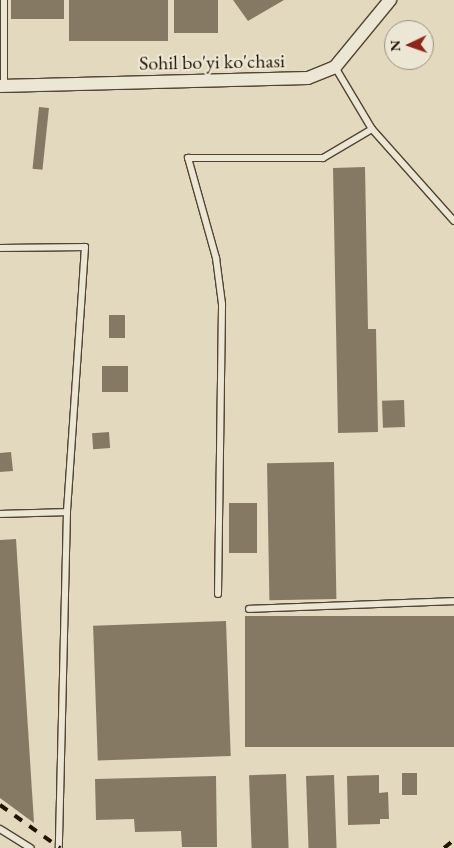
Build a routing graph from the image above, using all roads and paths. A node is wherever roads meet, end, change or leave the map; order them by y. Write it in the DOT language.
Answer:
graph roads {
  1 [pos="4,0"];
  2 [pos="390,0"];
  3 [pos="335,67"];
  4 [pos="2,86"];
  5 [pos="372,129"];
  6 [pos="454,221"];
  7 [pos="0,248"];
  8 [pos="67,512"];
  9 [pos="0,514"];
  10 [pos="218,594"];
  11 [pos="454,601"];
  12 [pos="248,609"];
  13 [pos="0,829"];
  14 [pos="30,848"];
  15 [pos="60,848"];
  1 -- 4 [label="lane"];
  2 -- 3 [label="street, Sohil bo'yi ko'chasi"];
  3 -- 4 [label="street, Sohil bo'yi ko'chasi"];
  3 -- 5 [label="lane"];
  5 -- 6 [label="lane"];
  5 -- 10 [label="lane"];
  7 -- 8 [label="lane"];
  8 -- 9 [label="lane"];
  8 -- 15 [label="lane"];
  11 -- 12 [label="lane"];
  13 -- 14 [label="lane"];
}
